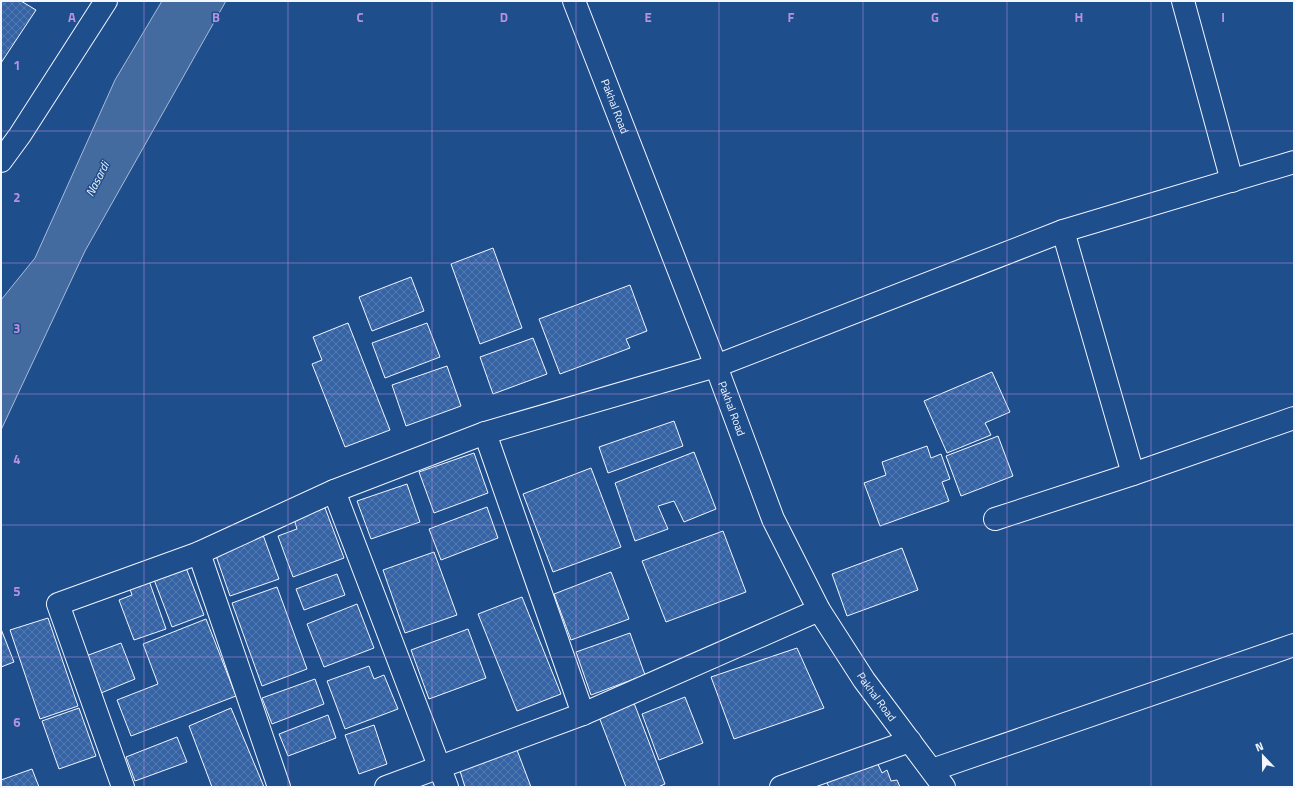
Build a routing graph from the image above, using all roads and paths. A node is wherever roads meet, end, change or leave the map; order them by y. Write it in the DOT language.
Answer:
graph roads {
  1 [pos="106,1"];
  2 [pos="574,1"];
  3 [pos="1183,1"];
  4 [pos="1,161"];
  5 [pos="1294,162"];
  6 [pos="1232,181"];
  7 [pos="1063,231"];
  8 [pos="716,366"];
  9 [pos="1294,418"];
  10 [pos="485,433"];
  11 [pos="1133,474"];
  12 [pos="334,491"];
  13 [pos="995,519"];
  14 [pos="199,552"];
  15 [pos="819,610"];
  16 [pos="1294,645"];
  17 [pos="583,714"];
  18 [pos="910,741"];
  19 [pos="439,766"];
  20 [pos="938,779"];
  21 [pos="123,787"];
  22 [pos="279,787"];
  23 [pos="386,787"];
  24 [pos="446,787"];
  25 [pos="781,787"];
  1 -- 4 [label="street"];
  2 -- 8 [label="street, Pakhal Road"];
  3 -- 6 [label="street"];
  5 -- 6 [label="street"];
  6 -- 7 [label="street"];
  7 -- 8 [label="street"];
  7 -- 11 [label="street"];
  8 -- 10 [label="street"];
  8 -- 15 [label="street, Pakhal Road"];
  9 -- 11 [label="street"];
  10 -- 12 [label="street"];
  10 -- 17 [label="street"];
  11 -- 13 [label="street"];
  12 -- 14 [label="street"];
  12 -- 19 [label="street"];
  14 -- 21 [label="street"];
  14 -- 22 [label="street"];
  15 -- 17 [label="street"];
  15 -- 18 [label="street, Pakhal Road"];
  16 -- 20 [label="street"];
  17 -- 19 [label="street"];
  18 -- 20 [label="street, Pakhal Road"];
  18 -- 25 [label="street"];
  19 -- 23 [label="street"];
  19 -- 24 [label="street"];
}
